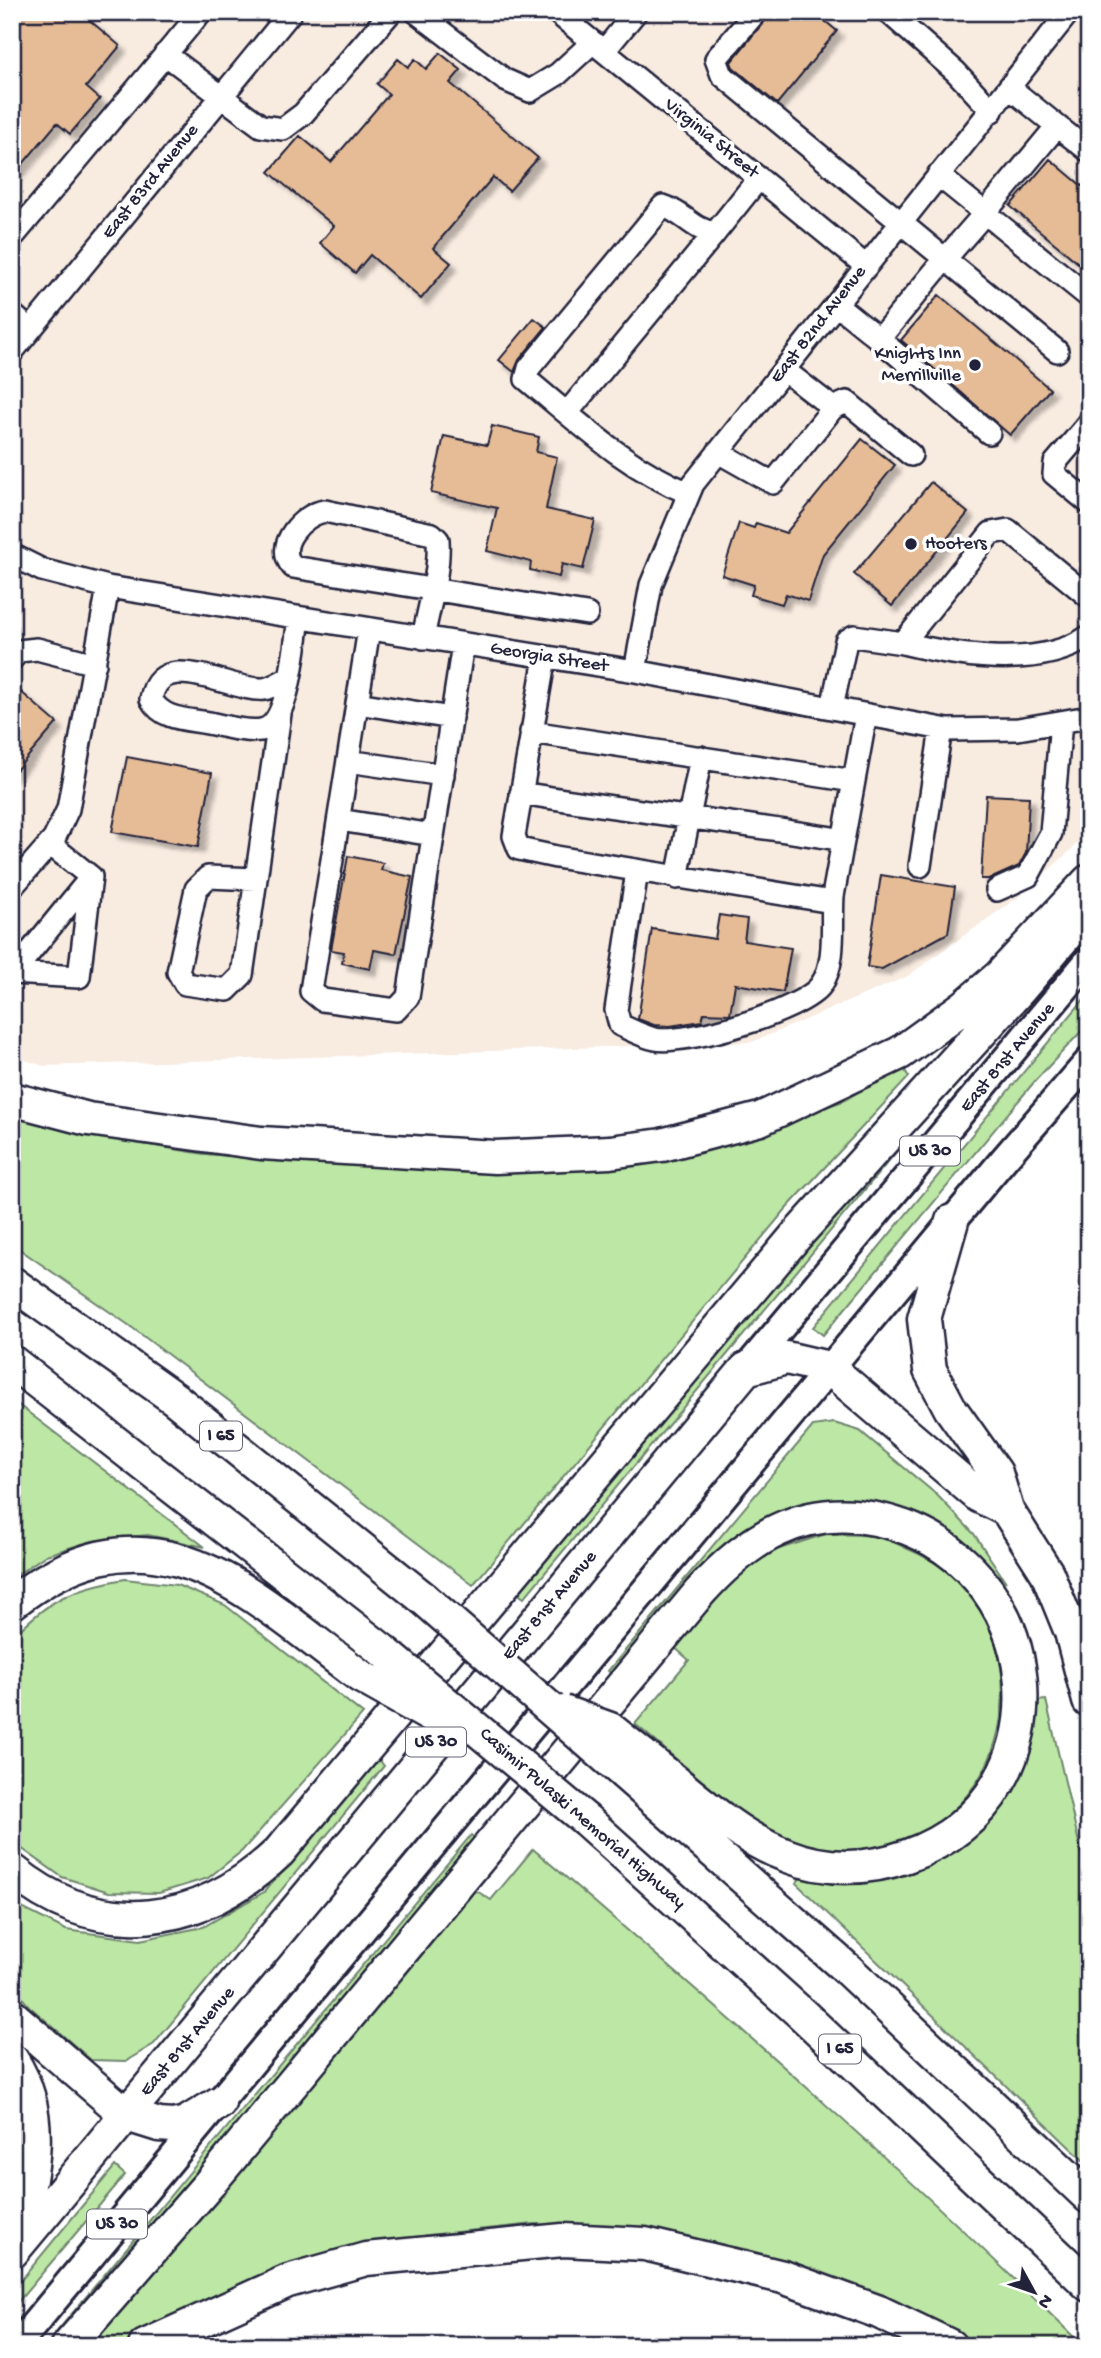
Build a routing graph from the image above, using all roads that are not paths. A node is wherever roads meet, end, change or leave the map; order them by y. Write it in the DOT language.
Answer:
graph roads {
  1 [pos="201,12"];
  2 [pos="291,12"];
  3 [pos="391,12"];
  4 [pos="416,12"];
  5 [pos="556,12"];
  6 [pos="636,12"];
  7 [pos="755,12"];
  8 [pos="888,12"];
  9 [pos="1069,12"];
  10 [pos="598,47"];
  11 [pos="165,54"];
  12 [pos="1010,88"];
  13 [pos="220,98"];
  14 [pos="992,111"];
  15 [pos="1057,127"];
  16 [pos="1089,152"];
  17 [pos="938,175"];
  18 [pos="759,178"];
  19 [pos="985,213"];
  20 [pos="901,222"];
  21 [pos="715,233"];
  22 [pos="12,238"];
  23 [pos="945,259"];
  24 [pos="866,266"];
  25 [pos="1089,297"];
  26 [pos="837,305"];
  27 [pos="12,314"];
  28 [pos="30,330"];
  29 [pos="879,340"];
  30 [pos="1057,351"];
  31 [pos="12,352"];
  32 [pos="784,370"];
  33 [pos="833,408"];
  34 [pos="567,413"];
  35 [pos="1089,423"];
  36 [pos="989,433"];
  37 [pos="718,452"];
  38 [pos="911,455"];
  39 [pos="689,493"];
  40 [pos="1089,503"];
  41 [pos="12,555"];
  42 [pos="108,587"];
  43 [pos="432,591"];
  44 [pos="1089,597"];
  45 [pos="587,614"];
  46 [pos="299,618"];
  47 [pos="369,629"];
  48 [pos="1089,636"];
  49 [pos="424,638"];
  50 [pos="903,643"];
  51 [pos="463,644"];
  52 [pos="545,657"];
  53 [pos="12,659"];
  54 [pos="95,664"];
  55 [pos="635,671"];
  56 [pos="289,678"];
  57 [pos="357,703"];
  58 [pos="832,708"];
  59 [pos="281,714"];
  60 [pos="866,715"];
  61 [pos="1089,717"];
  62 [pos="452,718"];
  63 [pos="1061,722"];
  64 [pos="941,729"];
  65 [pos="531,732"];
  66 [pos="701,757"];
  67 [pos="348,761"];
  68 [pos="443,775"];
  69 [pos="854,781"];
  70 [pos="521,793"];
  71 [pos="687,817"];
  72 [pos="338,820"];
  73 [pos="433,835"];
  74 [pos="843,840"];
  75 [pos="50,844"];
  76 [pos="920,866"];
  77 [pos="637,871"];
  78 [pos="91,877"];
  79 [pos="677,878"];
  80 [pos="256,879"];
  81 [pos="1089,881"];
  82 [pos="12,887"];
  83 [pos="997,890"];
  84 [pos="833,896"];
  85 [pos="1089,908"];
  86 [pos="1089,960"];
  87 [pos="13,973"];
  88 [pos="1089,1061"];
  89 [pos="12,1099"];
  90 [pos="952,1221"];
  91 [pos="12,1283"];
  92 [pos="12,1362"];
  93 [pos="829,1368"];
  94 [pos="746,1369"];
  95 [pos="1007,1510"];
  96 [pos="12,1603"];
  97 [pos="1089,1701"];
  98 [pos="633,1763"];
  99 [pos="527,1769"];
  100 [pos="12,1870"];
  101 [pos="12,2016"];
  102 [pos="12,2060"];
  103 [pos="219,2103"];
  104 [pos="127,2115"];
  105 [pos="1089,2197"];
  106 [pos="13,2252"];
  107 [pos="1089,2285"];
  108 [pos="16,2346"];
  109 [pos="68,2346"];
  110 [pos="145,2346"];
  111 [pos="950,2346"];
  1 -- 11 [label="street"];
  2 -- 13 [label="street, East 83rd Avenue"];
  3 -- 13 [label="street"];
  4 -- 10 [label="street"];
  5 -- 10 [label="street, Virginia Street"];
  6 -- 10 [label="street"];
  7 -- 20 [label="street"];
  8 -- 14 [label="street"];
  9 -- 12 [label="street, East 82nd Avenue"];
  10 -- 18 [label="street, Virginia Street"];
  11 -- 13 [label="street"];
  11 -- 22 [label="street"];
  12 -- 14 [label="street, East 82nd Avenue"];
  12 -- 15 [label="street"];
  13 -- 28 [label="street, East 83rd Avenue"];
  14 -- 17 [label="street, East 82nd Avenue"];
  15 -- 16 [label="street"];
  15 -- 19 [label="street"];
  17 -- 19 [label="street"];
  17 -- 20 [label="street, East 82nd Avenue"];
  18 -- 21 [label="street"];
  18 -- 24 [label="street, Virginia Street"];
  19 -- 23 [label="street"];
  19 -- 25 [label="street"];
  20 -- 23 [label="street"];
  20 -- 24 [label="street, East 82nd Avenue"];
  21 -- 34 [label="street"];
  21 -- 34 [label="street"];
  23 -- 29 [label="street"];
  23 -- 30 [label="street"];
  24 -- 26 [label="street, East 82nd Avenue"];
  26 -- 29 [label="street"];
  26 -- 32 [label="street, East 82nd Avenue"];
  27 -- 28 [label="street"];
  28 -- 31 [label="street, East 83rd Avenue"];
  29 -- 36 [label="street"];
  32 -- 33 [label="street"];
  32 -- 37 [label="street, East 82nd Avenue"];
  33 -- 37 [label="street"];
  33 -- 38 [label="street"];
  34 -- 39 [label="street"];
  35 -- 40 [label="street"];
  37 -- 39 [label="street, East 82nd Avenue"];
  39 -- 55 [label="street, East 82nd Avenue"];
  41 -- 42 [label="street, Georgia Street"];
  42 -- 46 [label="street, Georgia Street"];
  42 -- 54 [label="street"];
  43 -- 43 [label="street"];
  43 -- 45 [label="street"];
  43 -- 49 [label="street"];
  44 -- 50 [label="street"];
  46 -- 47 [label="street, Georgia Street"];
  46 -- 56 [label="street"];
  47 -- 49 [label="street, Georgia Street"];
  47 -- 57 [label="street"];
  48 -- 50 [label="street"];
  49 -- 51 [label="street, Georgia Street"];
  50 -- 58 [label="street"];
  51 -- 52 [label="street, Georgia Street"];
  51 -- 62 [label="street"];
  52 -- 55 [label="street, Georgia Street"];
  52 -- 65 [label="street"];
  53 -- 54 [label="street"];
  54 -- 75 [label="street"];
  55 -- 58 [label="street, Georgia Street"];
  56 -- 59 [label="street"];
  56 -- 59 [label="street"];
  57 -- 62 [label="street"];
  57 -- 67 [label="street"];
  58 -- 60 [label="street, Georgia Street"];
  59 -- 80 [label="street"];
  60 -- 64 [label="street, Georgia Street"];
  60 -- 69 [label="street"];
  61 -- 63 [label="street, Georgia Street"];
  62 -- 68 [label="street"];
  63 -- 64 [label="street, Georgia Street"];
  63 -- 83 [label="street"];
  64 -- 76 [label="street"];
  65 -- 66 [label="street"];
  65 -- 70 [label="street"];
  66 -- 69 [label="street"];
  66 -- 71 [label="street"];
  67 -- 68 [label="street"];
  67 -- 72 [label="street"];
  68 -- 73 [label="street"];
  69 -- 74 [label="street"];
  70 -- 71 [label="street"];
  70 -- 77 [label="street"];
  71 -- 74 [label="street"];
  71 -- 79 [label="street"];
  72 -- 73 [label="street"];
  72 -- 73 [label="street"];
  74 -- 84 [label="street"];
  75 -- 78 [label="street"];
  75 -- 82 [label="street"];
  77 -- 79 [label="street"];
  77 -- 84 [label="street"];
  78 -- 87 [label="street"];
  78 -- 87 [label="street"];
  79 -- 84 [label="street"];
  80 -- 80 [label="street"];
  81 -- 89 [label="highway"];
  85 -- 100 [label="highway"];
  86 -- 94 [label="main road, East 81st Avenue / US 30"];
  88 -- 90 [label="main road, US 30"];
  90 -- 93 [label="main road, US 30"];
  90 -- 95 [label="highway"];
  91 -- 98 [label="highway, I 65, bridge"];
  92 -- 99 [label="highway, Casimir Pulaski Memorial Highway / I 65, bridge"];
  93 -- 94 [label="highway"];
  93 -- 95 [label="highway"];
  93 -- 103 [label="main road, US 30"];
  94 -- 104 [label="highway, East 81st Avenue / US 30"];
  95 -- 97 [label="highway"];
  96 -- 99 [label="highway, bridge"];
  98 -- 105 [label="highway, I 65"];
  98 -- 109 [label="highway"];
  99 -- 107 [label="highway, Casimir Pulaski Memorial Highway / I 65, bridge"];
  101 -- 104 [label="highway"];
  102 -- 106 [label="highway"];
  103 -- 104 [label="highway"];
  103 -- 108 [label="main road, US 30"];
  104 -- 106 [label="highway, East 81st Avenue / US 30"];
  110 -- 111 [label="highway"];
}
